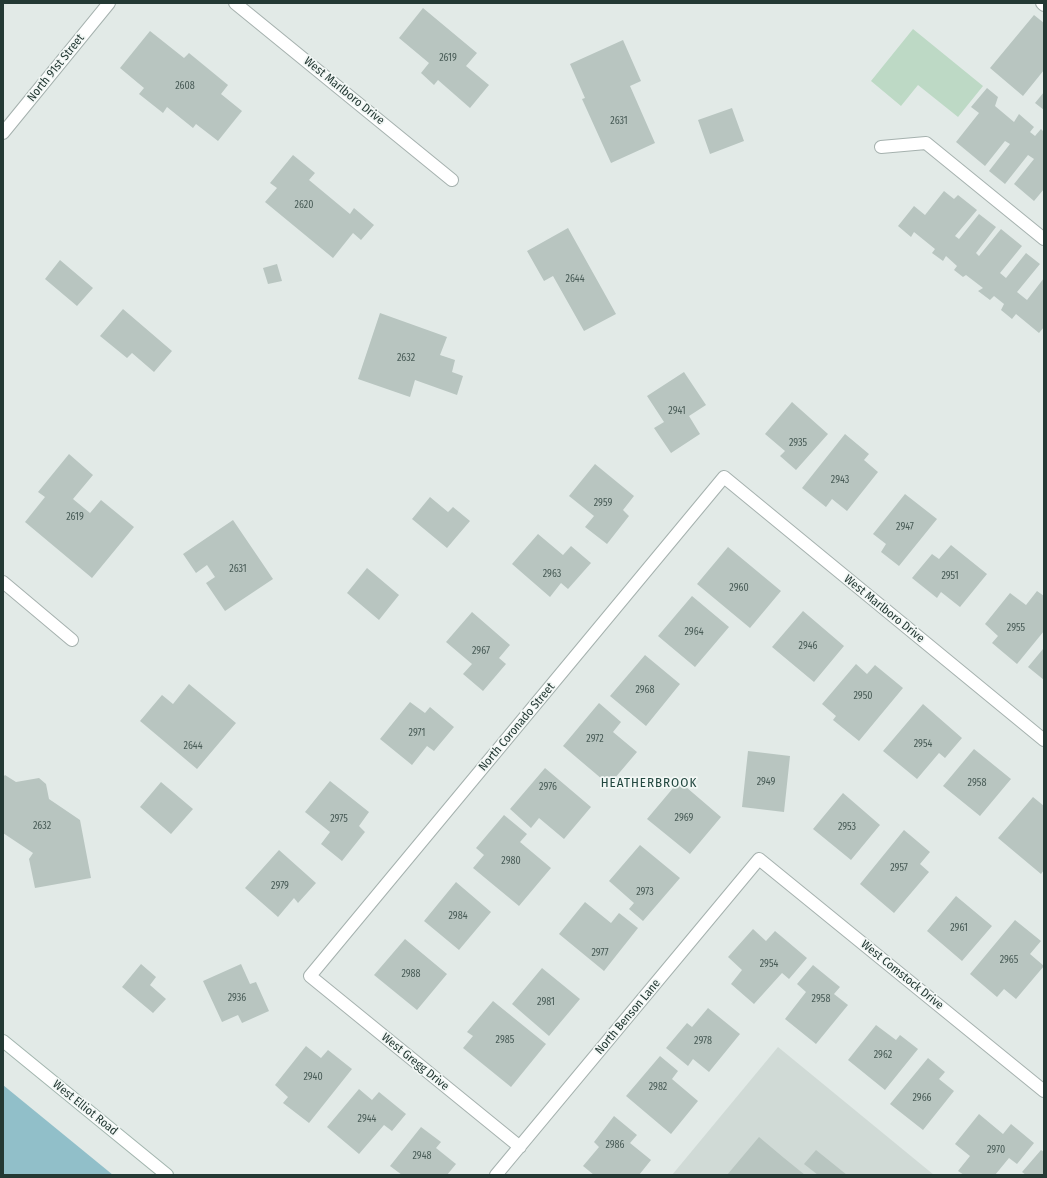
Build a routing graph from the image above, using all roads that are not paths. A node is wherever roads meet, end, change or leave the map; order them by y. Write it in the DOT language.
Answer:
graph roads {
  1 [pos="109,3"];
  2 [pos="235,3"];
  3 [pos="3,133"];
  4 [pos="880,147"];
  5 [pos="452,180"];
  6 [pos="1044,239"];
  7 [pos="724,477"];
  8 [pos="3,582"];
  9 [pos="72,640"];
  10 [pos="1044,740"];
  11 [pos="759,858"];
  12 [pos="310,976"];
  13 [pos="3,1041"];
  14 [pos="1044,1091"];
  15 [pos="520,1147"];
  16 [pos="167,1175"];
  17 [pos="496,1175"];
  1 -- 3 [label="street, North 91st Street"];
  2 -- 5 [label="street, West Marlboro Drive"];
  4 -- 6 [label="street"];
  7 -- 10 [label="street, West Marlboro Drive"];
  7 -- 12 [label="street, North Coronado Street"];
  8 -- 9 [label="street"];
  11 -- 14 [label="street, West Comstock Drive"];
  11 -- 15 [label="street, North Benson Lane"];
  12 -- 15 [label="street, West Gregg Drive"];
  13 -- 16 [label="street, West Elliot Road"];
  15 -- 17 [label="street, North Benson Lane"];
}
